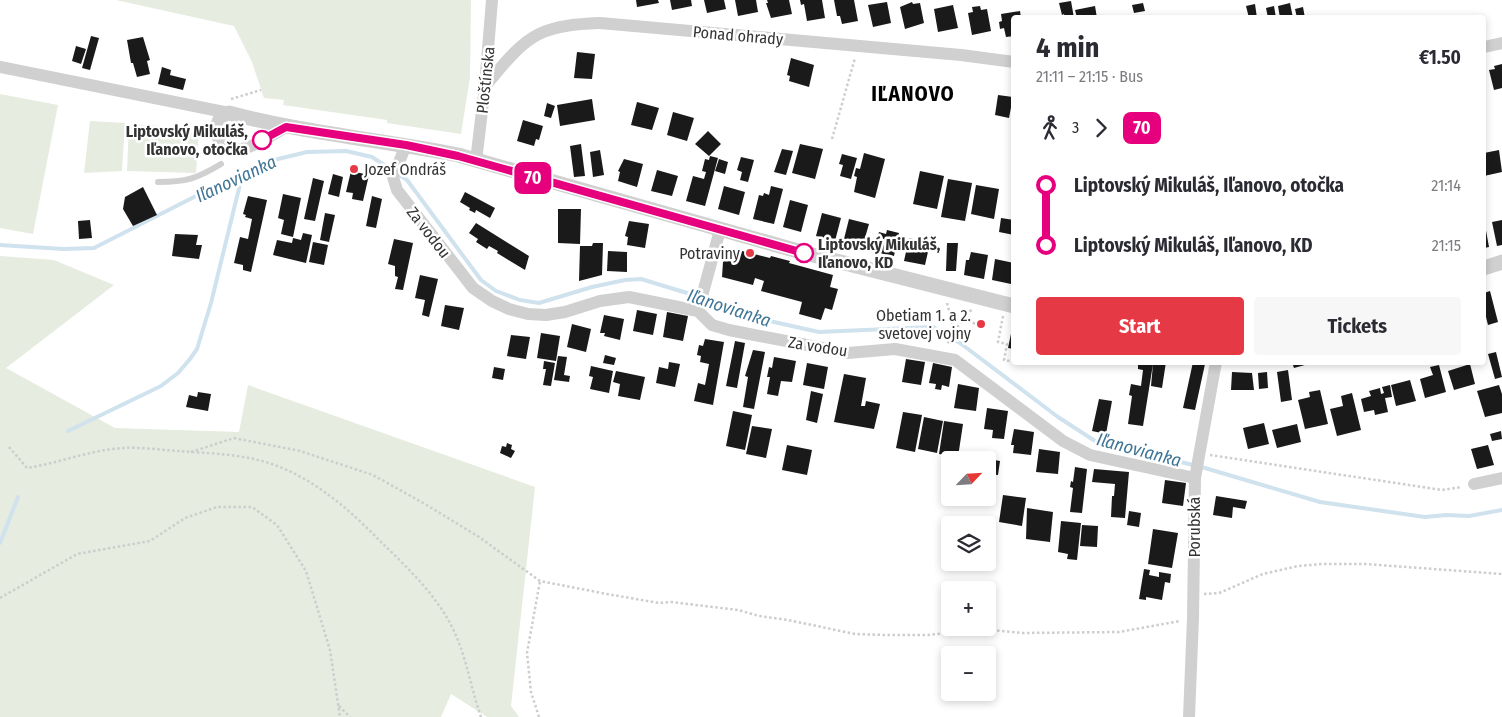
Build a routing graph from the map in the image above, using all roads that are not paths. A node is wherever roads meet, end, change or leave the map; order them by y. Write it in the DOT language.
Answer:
graph roads {
  1 [pos="492,0"];
  2 [pos="1502,43"];
  3 [pos="1486,47"];
  4 [pos="1011,62"];
  5 [pos="0,67"];
  6 [pos="485,86"];
  7 [pos="229,113"];
  8 [pos="286,127"];
  9 [pos="406,145"];
  10 [pos="476,161"];
  11 [pos="221,164"];
  12 [pos="158,182"];
  13 [pos="720,230"];
  14 [pos="699,308"];
  15 [pos="1009,310"];
  16 [pos="1215,365"];
  17 [pos="1197,466"];
  18 [pos="1502,478"];
  19 [pos="1474,484"];
  20 [pos="1189,717"];
  1 -- 6 [label="street, Ploštínska"];
  2 -- 3 [label="street"];
  4 -- 6 [label="street, Ponad ohrady"];
  5 -- 7 [label="street"];
  6 -- 10 [label="street, Ploštínska"];
  7 -- 8 [label="street"];
  7 -- 8 [label="street"];
  8 -- 9 [label="street"];
  9 -- 10 [label="street"];
  9 -- 14 [label="street, Za vodou"];
  10 -- 13 [label="street"];
  11 -- 12 [label="lane"];
  13 -- 14 [label="street"];
  13 -- 15 [label="street"];
  14 -- 17 [label="street, Za vodou"];
  16 -- 17 [label="street, Porubská"];
  17 -- 20 [label="street, Porubská"];
  18 -- 19 [label="street"];
}
